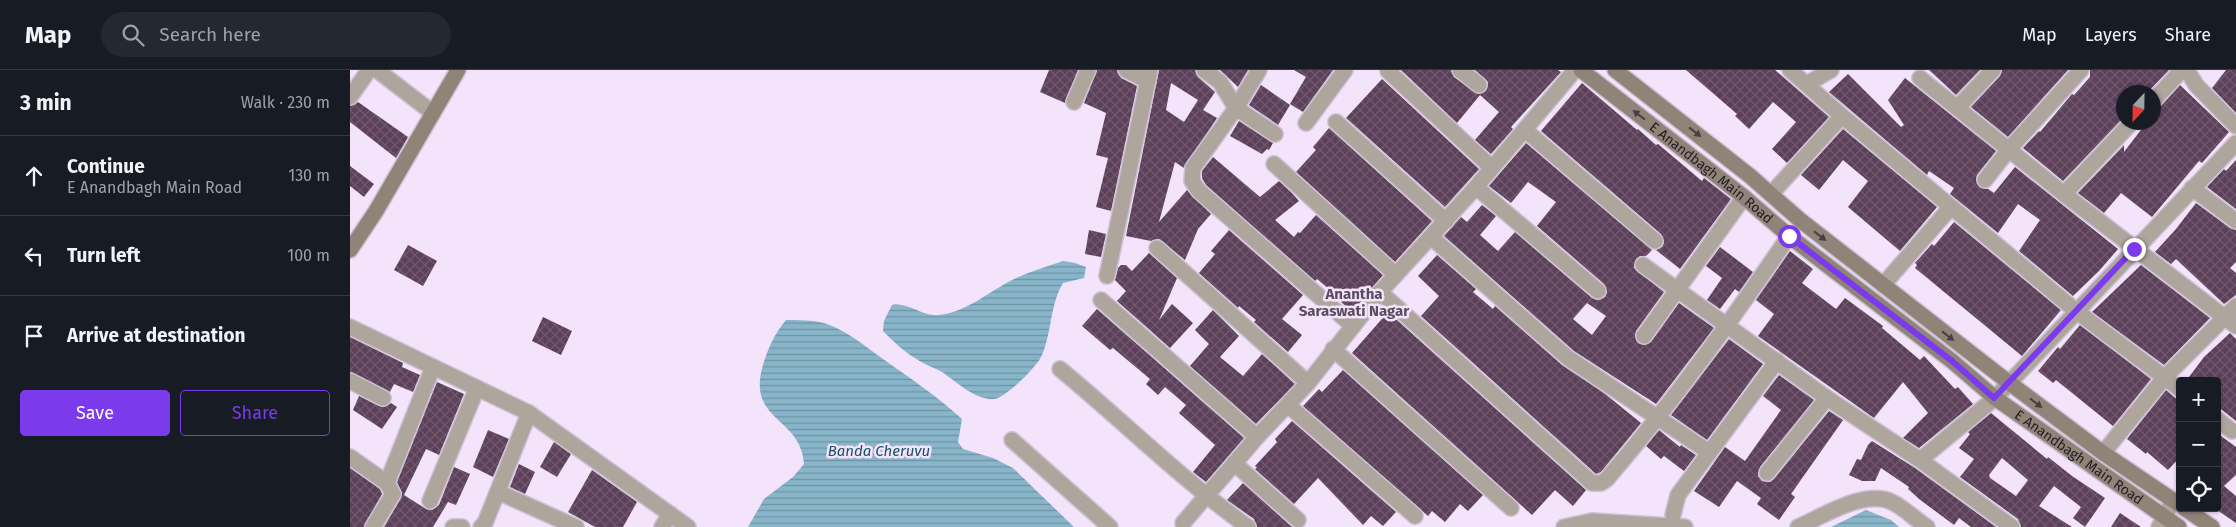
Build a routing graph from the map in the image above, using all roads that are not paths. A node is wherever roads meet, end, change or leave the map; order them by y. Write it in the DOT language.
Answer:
graph roads {
  1 [pos="369,70"];
  2 [pos="377,70"];
  3 [pos="458,70"];
  4 [pos="1088,70"];
  5 [pos="1126,70"];
  6 [pos="1204,70"];
  7 [pos="1259,70"];
  8 [pos="1345,70"];
  9 [pos="1460,70"];
  10 [pos="1575,70"];
  11 [pos="1581,70"];
  12 [pos="1615,70"];
  13 [pos="1790,70"];
  14 [pos="1831,70"];
  15 [pos="1993,70"];
  16 [pos="2081,70"];
  17 [pos="2182,70"];
  18 [pos="2187,70"];
  19 [pos="1388,72"];
  20 [pos="1149,75"];
  21 [pos="1920,78"];
  22 [pos="1807,84"];
  23 [pos="1479,85"];
  24 [pos="2161,92"];
  25 [pos="350,98"];
  26 [pos="1074,102"];
  27 [pos="1958,107"];
  28 [pos="1236,108"];
  29 [pos="433,113"];
  30 [pos="1842,116"];
  31 [pos="1336,122"];
  32 [pos="1306,123"];
  33 [pos="2236,126"];
  34 [pos="1525,130"];
  35 [pos="2124,130"];
  36 [pos="1275,134"];
  37 [pos="2236,143"];
  38 [pos="2010,148"];
  39 [pos="1274,164"];
  40 [pos="1492,168"];
  41 [pos="1985,180"];
  42 [pos="1476,187"];
  43 [pos="2192,188"];
  44 [pos="1771,194"];
  45 [pos="2064,194"];
  46 [pos="1744,197"];
  47 [pos="1951,207"];
  48 [pos="1446,221"];
  49 [pos="2236,222"];
  50 [pos="1789,236"];
  51 [pos="1431,237"];
  52 [pos="1655,242"];
  53 [pos="1158,248"];
  54 [pos="2134,249"];
  55 [pos="350,250"];
  56 [pos="1643,265"];
  57 [pos="1395,274"];
  58 [pos="1107,276"];
  59 [pos="1883,285"];
  60 [pos="1677,289"];
  61 [pos="1598,291"];
  62 [pos="1380,292"];
  63 [pos="1101,300"];
  64 [pos="2236,306"];
  65 [pos="2076,311"];
  66 [pos="2230,321"];
  67 [pos="1728,325"];
  68 [pos="1353,326"];
  69 [pos="350,327"];
  70 [pos="1644,336"];
  71 [pos="1334,349"];
  72 [pos="1777,361"];
  73 [pos="433,367"];
  74 [pos="1060,369"];
  75 [pos="2165,377"];
  76 [pos="350,381"];
  77 [pos="2008,382"];
  78 [pos="1308,383"];
  79 [pos="2176,386"];
  80 [pos="477,388"];
  81 [pos="383,398"];
  82 [pos="1827,398"];
  83 [pos="1994,398"];
  84 [pos="1288,406"];
  85 [pos="529,413"];
  86 [pos="1660,418"];
  87 [pos="2221,422"];
  88 [pos="2232,431"];
  89 [pos="1257,437"];
  90 [pos="1012,440"];
  91 [pos="1709,452"];
  92 [pos="2103,453"];
  93 [pos="350,457"];
  94 [pos="1920,460"];
  95 [pos="1234,463"];
  96 [pos="1768,473"];
  97 [pos="387,483"];
  98 [pos="498,492"];
  99 [pos="1206,497"];
  100 [pos="430,501"];
  101 [pos="2176,503"];
  102 [pos="1511,508"];
  103 [pos="2176,508"];
  104 [pos="2190,512"];
  105 [pos="670,514"];
  106 [pos="1673,515"];
  107 [pos="1415,516"];
  108 [pos="1298,520"];
  109 [pos="550,521"];
  110 [pos="2162,522"];
  111 [pos="1183,523"];
  112 [pos="373,527"];
  113 [pos="453,527"];
  114 [pos="462,527"];
  115 [pos="481,527"];
  116 [pos="576,527"];
  117 [pos="662,527"];
  118 [pos="688,527"];
  119 [pos="1110,527"];
  120 [pos="1248,527"];
  121 [pos="1564,527"];
  122 [pos="1685,527"];
  123 [pos="1798,527"];
  124 [pos="1926,527"];
  125 [pos="2012,527"];
  126 [pos="2179,527"];
  127 [pos="2212,527"];
  1 -- 25 [label="street"];
  2 -- 29 [label="street"];
  3 -- 29 [label="street"];
  4 -- 26 [label="street"];
  5 -- 20 [label="street"];
  6 -- 28 [label="street"];
  7 -- 28 [label="street"];
  8 -- 32 [label="street"];
  9 -- 23 [label="street"];
  10 -- 34 [label="street"];
  46 -- 11 [label="street, E Anandbagh Main Road, one-way"];
  12 -- 44 [label="street, E Anandbagh Main Road, one-way"];
  13 -- 22 [label="street"];
  14 -- 22 [label="street"];
  15 -- 27 [label="street"];
  16 -- 38 [label="street"];
  17 -- 24 [label="street"];
  18 -- 33 [label="street"];
  19 -- 40 [label="street"];
  20 -- 58 [label="street"];
  21 -- 27 [label="street"];
  22 -- 30 [label="street"];
  27 -- 38 [label="street"];
  28 -- 36 [label="street"];
  28 -- 68 [label="street"];
  29 -- 55 [label="street"];
  30 -- 44 [label="street"];
  30 -- 47 [label="street"];
  31 -- 48 [label="street"];
  34 -- 40 [label="street"];
  34 -- 52 [label="street"];
  35 -- 45 [label="street"];
  37 -- 43 [label="street"];
  38 -- 41 [label="street"];
  38 -- 45 [label="street"];
  39 -- 57 [label="street"];
  40 -- 42 [label="street"];
  42 -- 48 [label="street"];
  42 -- 61 [label="street"];
  43 -- 49 [label="street"];
  43 -- 54 [label="street"];
  44 -- 59 [label="street, E Anandbagh Main Road, one-way"];
  45 -- 54 [label="street"];
  46 -- 50 [label="street, E Anandbagh Main Road"];
  46 -- 60 [label="street"];
  47 -- 59 [label="street"];
  47 -- 65 [label="street"];
  48 -- 51 [label="street"];
  50 -- 67 [label="street"];
  50 -- 83 [label="street, E Anandbagh Main Road"];
  51 -- 57 [label="street"];
  51 -- 86 [label="street"];
  53 -- 78 [label="street"];
  54 -- 65 [label="street"];
  54 -- 66 [label="street"];
  56 -- 60 [label="street"];
  57 -- 62 [label="street"];
  59 -- 77 [label="street, E Anandbagh Main Road, one-way"];
  60 -- 67 [label="street"];
  60 -- 70 [label="street"];
  62 -- 68 [label="street"];
  62 -- 86 [label="street"];
  63 -- 89 [label="street"];
  64 -- 66 [label="street"];
  65 -- 75 [label="street"];
  65 -- 77 [label="street"];
  66 -- 75 [label="street"];
  67 -- 72 [label="street"];
  67 -- 86 [label="street"];
  68 -- 71 [label="street"];
  69 -- 73 [label="street"];
  71 -- 78 [label="street"];
  71 -- 102 [label="street"];
  72 -- 82 [label="street"];
  72 -- 91 [label="street"];
  73 -- 80 [label="street"];
  73 -- 97 [label="street"];
  74 -- 99 [label="street"];
  75 -- 79 [label="street"];
  75 -- 92 [label="street"];
  76 -- 81 [label="street"];
  77 -- 83 [label="street"];
  77 -- 92 [label="street, E Anandbagh Main Road, one-way"];
  78 -- 84 [label="street"];
  80 -- 85 [label="street"];
  80 -- 100 [label="street"];
  82 -- 94 [label="street"];
  82 -- 96 [label="street"];
  83 -- 94 [label="street"];
  83 -- 110 [label="street, E Anandbagh Main Road"];
  84 -- 89 [label="street"];
  84 -- 107 [label="street"];
  85 -- 98 [label="street"];
  85 -- 105 [label="street"];
  86 -- 91 [label="street"];
  87 -- 88 [label="street"];
  89 -- 95 [label="street"];
  90 -- 119 [label="street"];
  91 -- 106 [label="street"];
  92 -- 101 [label="street, E Anandbagh Main Road"];
  93 -- 97 [label="street"];
  94 -- 125 [label="street"];
  95 -- 99 [label="street"];
  95 -- 108 [label="street"];
  97 -- 112 [label="street"];
  98 -- 109 [label="street"];
  98 -- 115 [label="street"];
  99 -- 111 [label="street"];
  99 -- 120 [label="street"];
  103 -- 110 [label="street"];
  104 -- 127 [label="street, E Anandbagh Main Road"];
  105 -- 117 [label="street"];
  105 -- 118 [label="street"];
  109 -- 116 [label="street"];
  110 -- 126 [label="street, E Anandbagh Main Road"];
  113 -- 114 [label="street"];
  121 -- 122 [label="street"];
  123 -- 124 [label="street"];
}
